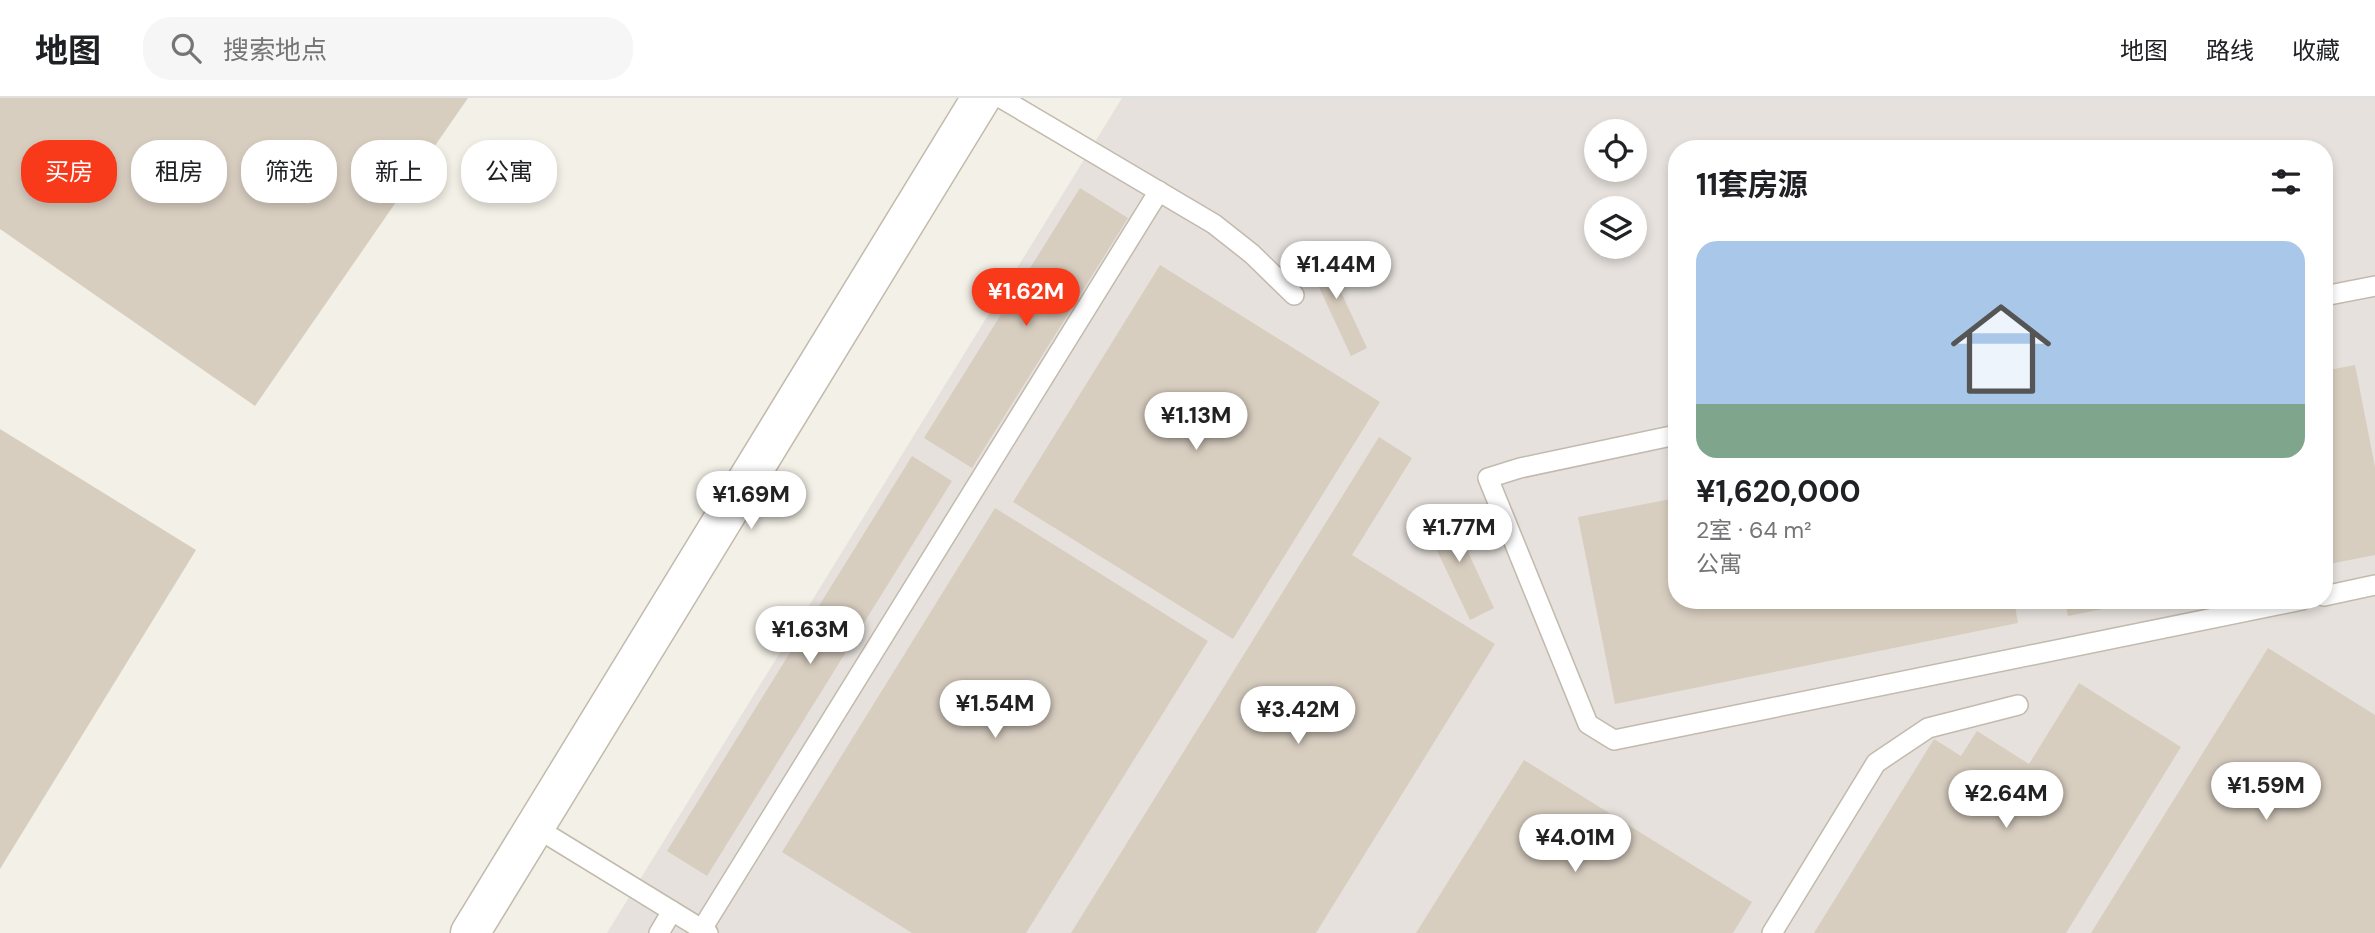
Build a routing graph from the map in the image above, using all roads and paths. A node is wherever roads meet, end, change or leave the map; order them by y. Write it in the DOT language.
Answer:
graph roads {
  1 [pos="981,98"];
  2 [pos="1001,98"];
  3 [pos="1160,191"];
  4 [pos="2375,286"];
  5 [pos="2333,294"];
  6 [pos="1294,295"];
  7 [pos="1668,437"];
  8 [pos="2375,585"];
  9 [pos="2333,594"];
  10 [pos="2258,609"];
  11 [pos="2018,705"];
  12 [pos="535,827"];
  13 [pos="672,911"];
  14 [pos="705,931"];
  15 [pos="470,933"];
  16 [pos="659,933"];
  17 [pos="1772,933"];
  1 -- 12 [label="street"];
  2 -- 3 [label="lane"];
  3 -- 6 [label="lane"];
  3 -- 14 [label="lane"];
  4 -- 5 [label="lane"];
  7 -- 10 [label="lane"];
  8 -- 9 [label="lane"];
  11 -- 17 [label="lane"];
  12 -- 13 [label="lane"];
  12 -- 15 [label="street"];
  13 -- 14 [label="lane"];
  13 -- 16 [label="lane"];
}
